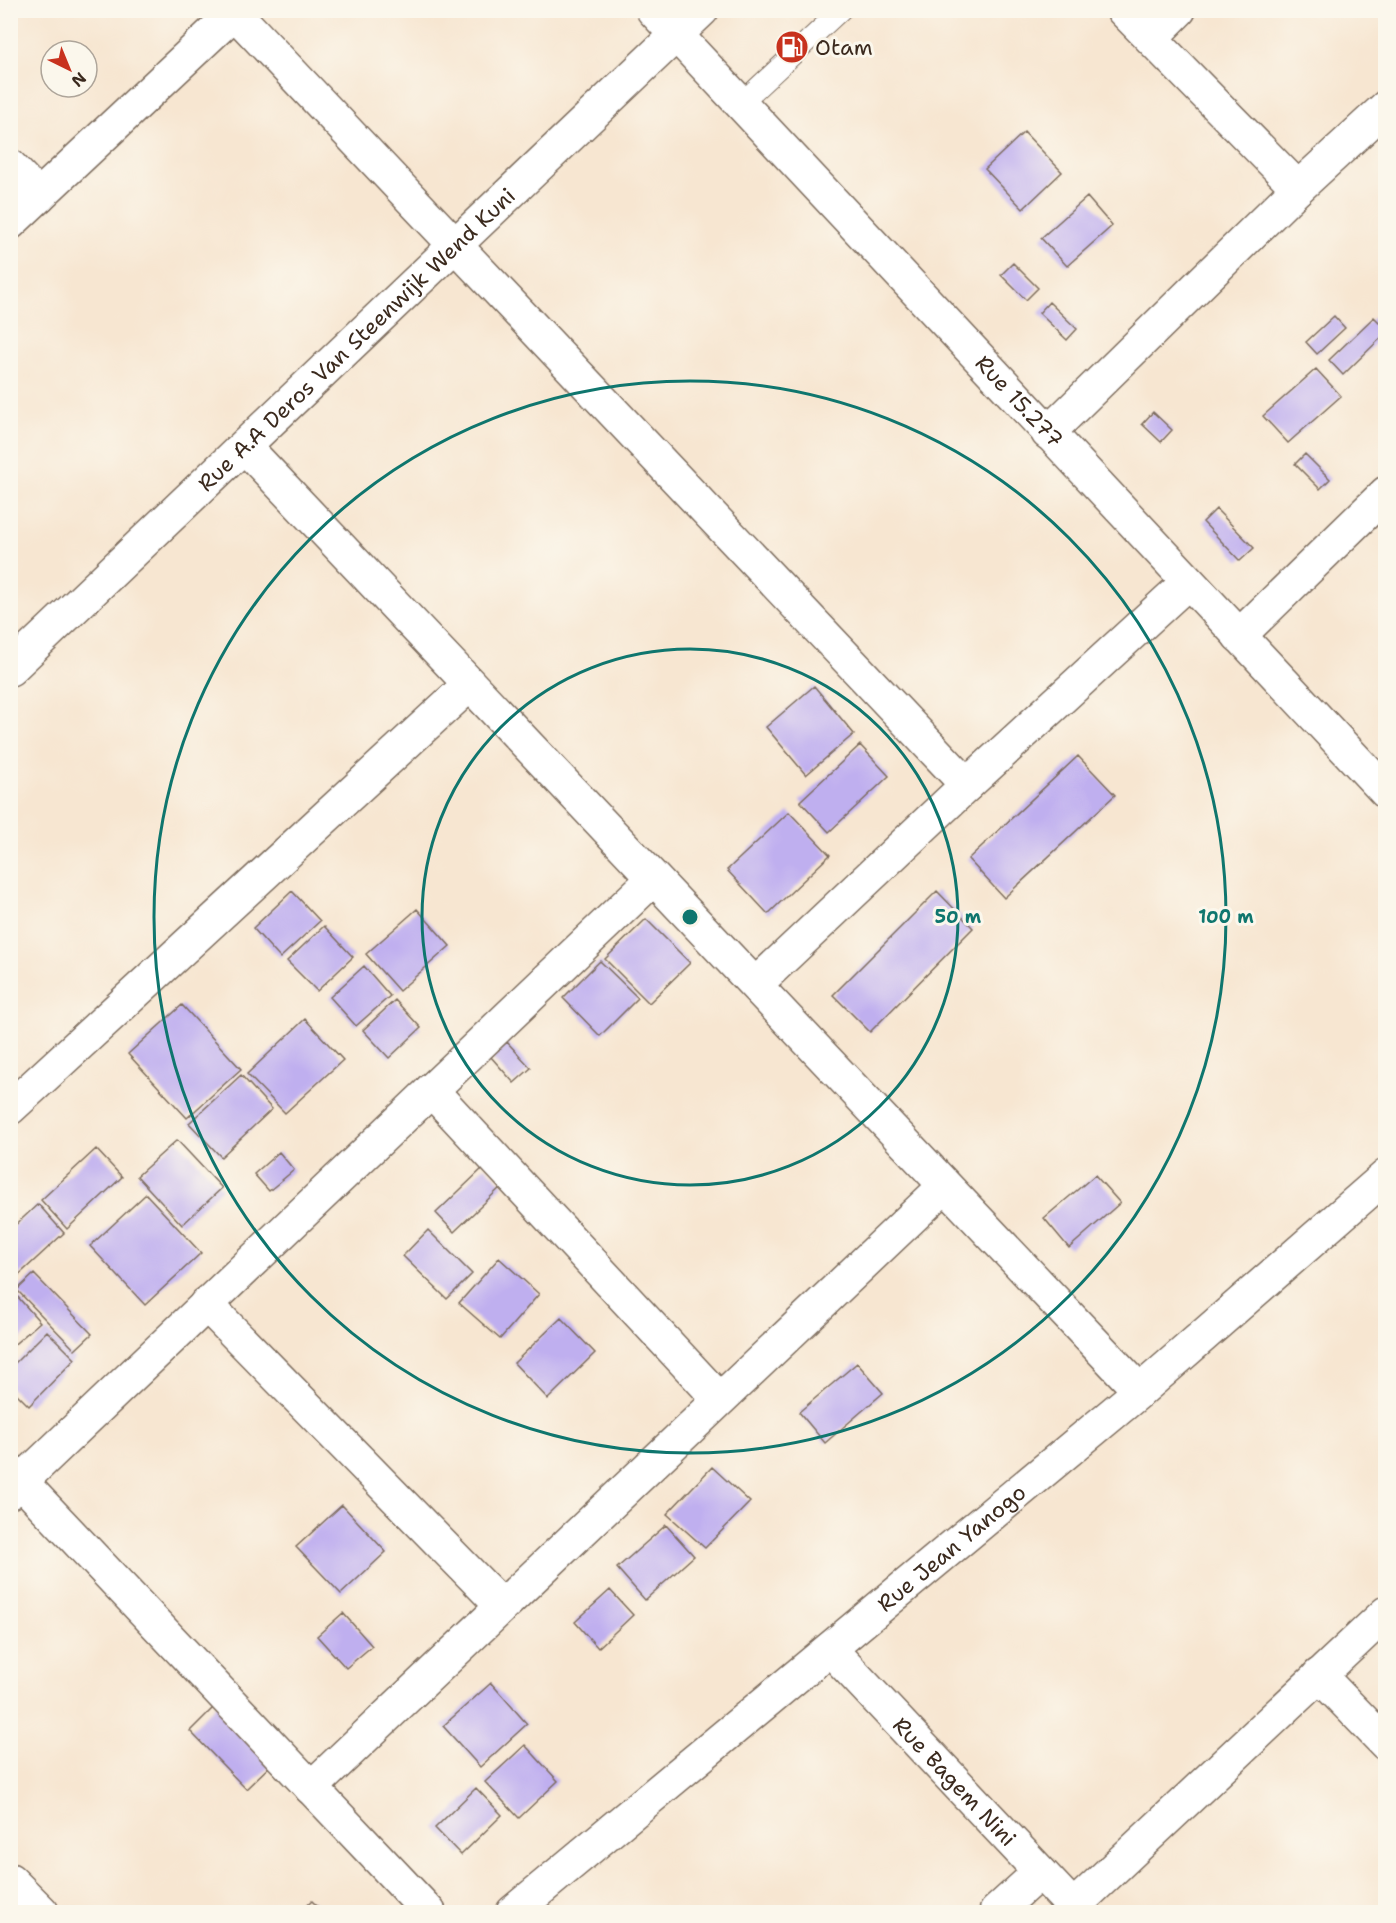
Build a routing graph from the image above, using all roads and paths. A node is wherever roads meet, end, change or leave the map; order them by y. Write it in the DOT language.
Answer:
graph roads {
  1 [pos="653,10"];
  2 [pos="702,10"];
  3 [pos="841,10"];
  4 [pos="1124,10"];
  5 [pos="1179,10"];
  6 [pos="233,12"];
  7 [pos="676,36"];
  8 [pos="1151,38"];
  9 [pos="740,104"];
  10 [pos="1386,107"];
  11 [pos="10,166"];
  12 [pos="1298,188"];
  13 [pos="39,196"];
  14 [pos="10,223"];
  15 [pos="455,246"];
  16 [pos="1048,433"];
  17 [pos="246,448"];
  18 [pos="1386,493"];
  19 [pos="1188,582"];
  20 [pos="1239,636"];
  21 [pos="10,669"];
  22 [pos="469,685"];
  23 [pos="967,784"];
  24 [pos="1386,792"];
  25 [pos="653,879"];
  26 [pos="756,984"];
  27 [pos="431,1090"];
  28 [pos="10,1108"];
  29 [pos="1386,1176"];
  30 [pos="945,1186"];
  31 [pos="206,1305"];
  32 [pos="1140,1391"];
  33 [pos="719,1399"];
  34 [pos="14,1481"];
  35 [pos="502,1606"];
  36 [pos="1386,1612"];
  37 [pos="830,1649"];
  38 [pos="1319,1675"];
  39 [pos="1386,1744"];
  40 [pos="311,1788"];
  41 [pos="1040,1872"];
  42 [pos="10,1880"];
  43 [pos="1075,1910"];
  44 [pos="42,1912"];
  45 [pos="429,1912"];
  46 [pos="513,1912"];
  47 [pos="996,1912"];
  1 -- 7 [label="street, Rue 15.277"];
  2 -- 7 [label="street, Rue A.A Deros Van Steenwijk Wend Kuni"];
  3 -- 9 [label="lane"];
  4 -- 8 [label="street"];
  5 -- 8 [label="street"];
  6 -- 13 [label="street"];
  6 -- 15 [label="street"];
  7 -- 9 [label="street, Rue 15.277"];
  7 -- 15 [label="street, Rue A.A Deros Van Steenwijk Wend Kuni"];
  8 -- 12 [label="street"];
  9 -- 16 [label="street, Rue 15.277"];
  10 -- 12 [label="street"];
  11 -- 13 [label="street"];
  12 -- 16 [label="street"];
  13 -- 14 [label="street"];
  15 -- 17 [label="street, Rue A.A Deros Van Steenwijk Wend Kuni"];
  15 -- 23 [label="street"];
  16 -- 19 [label="street, Rue 15.277"];
  17 -- 21 [label="street, Rue A.A Deros Van Steenwijk Wend Kuni"];
  17 -- 22 [label="street"];
  18 -- 20 [label="street"];
  19 -- 20 [label="street, Rue 15.277"];
  19 -- 23 [label="street"];
  20 -- 24 [label="street, Rue 15.277"];
  22 -- 25 [label="street"];
  22 -- 28 [label="street"];
  23 -- 26 [label="street"];
  25 -- 26 [label="street"];
  25 -- 27 [label="street"];
  26 -- 30 [label="street"];
  27 -- 31 [label="street"];
  27 -- 33 [label="street"];
  29 -- 32 [label="street, Rue Jean Yanogo"];
  30 -- 32 [label="street"];
  30 -- 33 [label="street"];
  31 -- 34 [label="street"];
  31 -- 35 [label="street"];
  32 -- 37 [label="street, Rue Jean Yanogo"];
  33 -- 35 [label="street"];
  34 -- 40 [label="street"];
  35 -- 40 [label="street"];
  36 -- 38 [label="street"];
  37 -- 41 [label="street, Rue Bagem Nini"];
  37 -- 46 [label="street, Rue Jean Yanogo"];
  38 -- 39 [label="street"];
  38 -- 43 [label="street"];
  40 -- 45 [label="street"];
  41 -- 43 [label="street, Rue Bagem Nini"];
  41 -- 47 [label="street"];
  42 -- 44 [label="street"];
}
